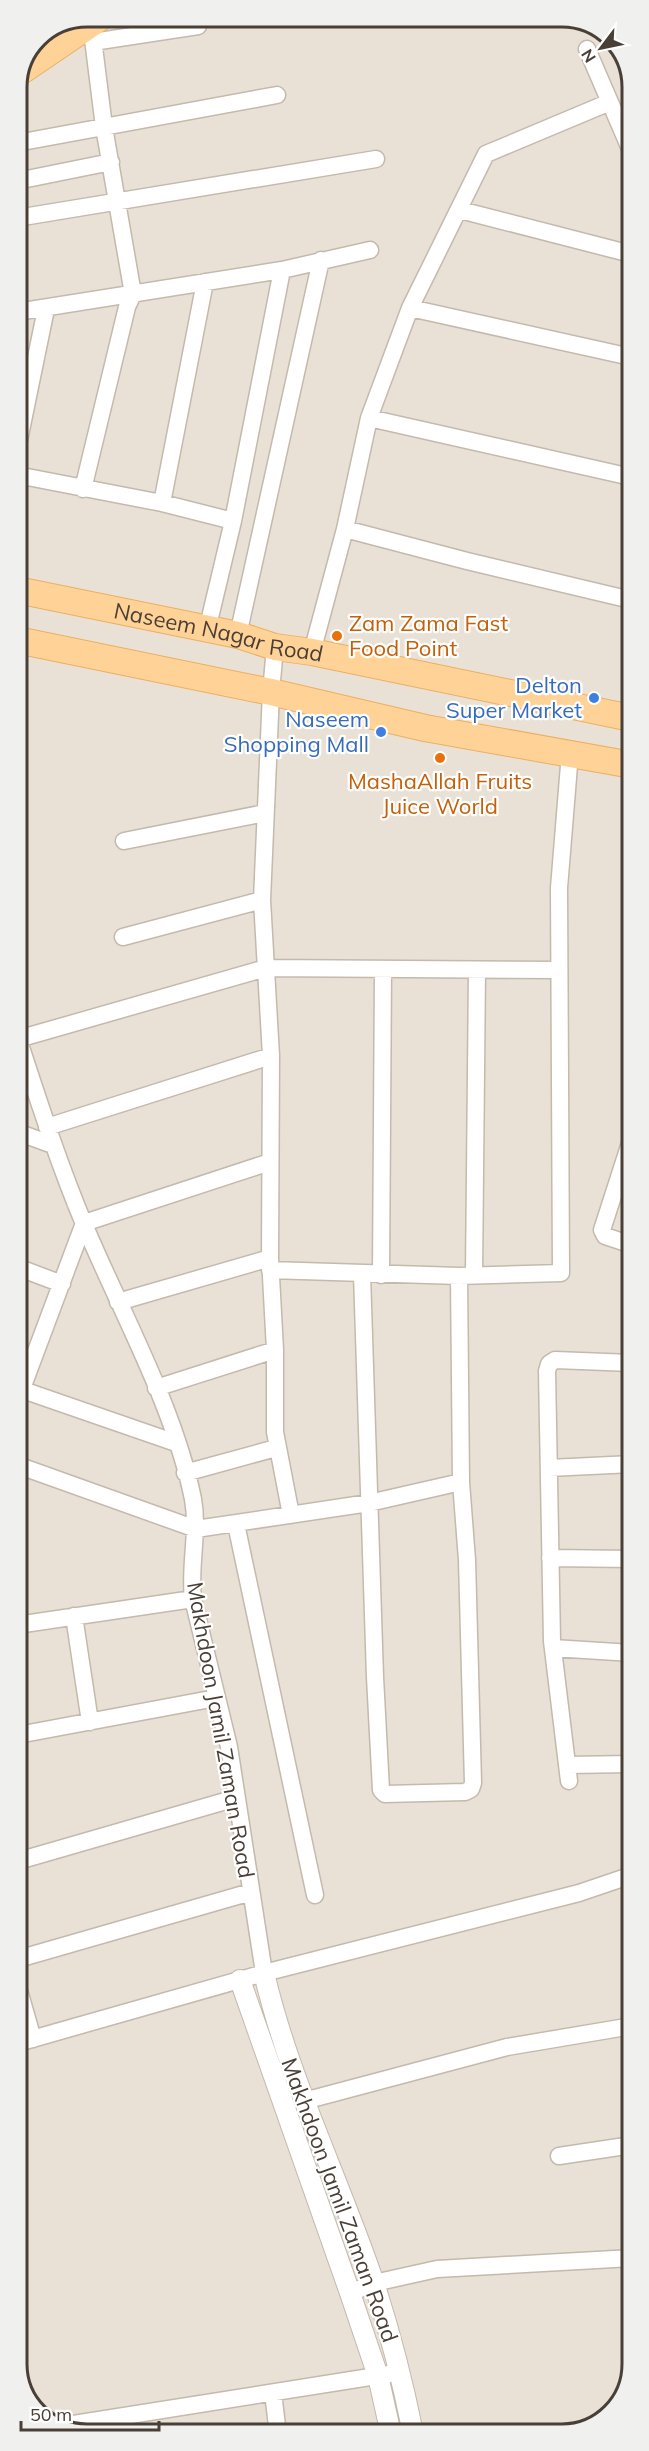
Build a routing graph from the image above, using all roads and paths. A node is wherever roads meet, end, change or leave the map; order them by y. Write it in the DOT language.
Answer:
graph roads {
  1 [pos="88,27"];
  2 [pos="90,27"];
  3 [pos="588,49"];
  4 [pos="32,64"];
  5 [pos="277,95"];
  6 [pos="610,102"];
  7 [pos="104,128"];
  8 [pos="622,130"];
  9 [pos="27,141"];
  10 [pos="376,159"];
  11 [pos="111,162"];
  12 [pos="27,179"];
  13 [pos="118,200"];
  14 [pos="460,210"];
  15 [pos="27,216"];
  16 [pos="370,250"];
  17 [pos="622,252"];
  18 [pos="321,260"];
  19 [pos="282,270"];
  20 [pos="205,282"];
  21 [pos="134,294"];
  22 [pos="410,308"];
  23 [pos="46,309"];
  24 [pos="27,311"];
  25 [pos="622,355"];
  26 [pos="27,401"];
  27 [pos="369,418"];
  28 [pos="622,475"];
  29 [pos="27,477"];
  30 [pos="83,489"];
  31 [pos="162,503"];
  32 [pos="233,521"];
  33 [pos="345,529"];
  34 [pos="27,592"];
  35 [pos="622,598"];
  36 [pos="207,630"];
  37 [pos="238,635"];
  38 [pos="27,642"];
  39 [pos="275,647"];
  40 [pos="312,652"];
  41 [pos="271,692"];
  42 [pos="622,716"];
  43 [pos="570,753"];
  44 [pos="622,763"];
  45 [pos="265,813"];
  46 [pos="124,840"];
  47 [pos="262,900"];
  48 [pos="123,937"];
  49 [pos="266,968"];
  50 [pos="383,969"];
  51 [pos="477,970"];
  52 [pos="559,970"];
  53 [pos="27,1034"];
  54 [pos="271,1056"];
  55 [pos="27,1065"];
  56 [pos="47,1128"];
  57 [pos="27,1136"];
  58 [pos="53,1145"];
  59 [pos="270,1162"];
  60 [pos="622,1168"];
  61 [pos="84,1223"];
  62 [pos="622,1242"];
  63 [pos="270,1264"];
  64 [pos="27,1271"];
  65 [pos="362,1274"];
  66 [pos="381,1275"];
  67 [pos="467,1276"];
  68 [pos="62,1284"];
  69 [pos="118,1302"];
  70 [pos="275,1350"];
  71 [pos="622,1363"];
  72 [pos="27,1373"];
  73 [pos="156,1388"];
  74 [pos="27,1396"];
  75 [pos="176,1443"];
  76 [pos="276,1448"];
  77 [pos="622,1464"];
  78 [pos="549,1468"];
  79 [pos="27,1469"];
  80 [pos="185,1473"];
  81 [pos="461,1482"];
  82 [pos="369,1503"];
  83 [pos="291,1515"];
  84 [pos="236,1524"];
  85 [pos="196,1529"];
  86 [pos="550,1558"];
  87 [pos="622,1559"];
  88 [pos="193,1599"];
  89 [pos="74,1616"];
  90 [pos="27,1623"];
  91 [pos="553,1648"];
  92 [pos="622,1652"];
  93 [pos="216,1698"];
  94 [pos="90,1722"];
  95 [pos="27,1733"];
  96 [pos="622,1765"];
  97 [pos="236,1798"];
  98 [pos="27,1859"];
  99 [pos="622,1878"];
  100 [pos="251,1892"];
  101 [pos="315,1895"];
  102 [pos="27,1956"];
  103 [pos="264,1973"];
  104 [pos="240,1980"];
  105 [pos="622,2028"];
  106 [pos="27,2040"];
  107 [pos="304,2101"];
  108 [pos="622,2147"];
  109 [pos="559,2156"];
  110 [pos="622,2259"];
  111 [pos="374,2283"];
  112 [pos="350,2293"];
  113 [pos="400,2373"];
  114 [pos="378,2376"];
  115 [pos="273,2393"];
  116 [pos="119,2424"];
  117 [pos="277,2424"];
  118 [pos="389,2424"];
  119 [pos="411,2424"];
  1 -- 4 [label="main road"];
  2 -- 7 [label="street"];
  3 -- 6 [label="street"];
  5 -- 7 [label="street"];
  6 -- 8 [label="street"];
  6 -- 14 [label="street"];
  7 -- 9 [label="street"];
  7 -- 11 [label="street"];
  10 -- 13 [label="street"];
  11 -- 12 [label="street"];
  11 -- 13 [label="street"];
  13 -- 15 [label="street"];
  13 -- 21 [label="street"];
  14 -- 17 [label="street"];
  14 -- 22 [label="street"];
  16 -- 18 [label="street"];
  18 -- 19 [label="street"];
  18 -- 37 [label="street"];
  19 -- 20 [label="street"];
  19 -- 32 [label="street"];
  20 -- 21 [label="street"];
  20 -- 31 [label="street"];
  21 -- 23 [label="street"];
  21 -- 30 [label="street"];
  22 -- 25 [label="street"];
  22 -- 27 [label="street"];
  23 -- 24 [label="street"];
  23 -- 26 [label="street"];
  27 -- 28 [label="street"];
  27 -- 33 [label="street"];
  29 -- 30 [label="street"];
  30 -- 31 [label="street"];
  31 -- 32 [label="street"];
  32 -- 36 [label="street"];
  33 -- 35 [label="street"];
  33 -- 40 [label="street"];
  34 -- 36 [label="main road, Naseem Nagar Road"];
  36 -- 37 [label="main road, Naseem Nagar Road"];
  37 -- 39 [label="main road, Naseem Nagar Road"];
  38 -- 41 [label="main road"];
  39 -- 40 [label="main road, Naseem Nagar Road"];
  39 -- 41 [label="street"];
  40 -- 42 [label="main road, Naseem Nagar Road"];
  41 -- 43 [label="main road"];
  41 -- 45 [label="street"];
  43 -- 44 [label="main road"];
  43 -- 52 [label="street"];
  45 -- 46 [label="street"];
  45 -- 47 [label="street"];
  47 -- 48 [label="street"];
  47 -- 49 [label="street"];
  49 -- 50 [label="street"];
  49 -- 53 [label="street"];
  49 -- 54 [label="street"];
  50 -- 51 [label="street"];
  50 -- 66 [label="street"];
  51 -- 52 [label="street"];
  51 -- 67 [label="street"];
  52 -- 67 [label="street"];
  54 -- 56 [label="street"];
  54 -- 59 [label="street"];
  55 -- 56 [label="street, Makhdoon Jamil Zaman Road"];
  56 -- 58 [label="street, Makhdoon Jamil Zaman Road"];
  57 -- 58 [label="street"];
  58 -- 61 [label="street, Makhdoon Jamil Zaman Road"];
  59 -- 61 [label="street"];
  59 -- 63 [label="street"];
  60 -- 62 [label="street"];
  61 -- 68 [label="street"];
  61 -- 69 [label="street, Makhdoon Jamil Zaman Road"];
  63 -- 65 [label="street"];
  63 -- 69 [label="street"];
  63 -- 70 [label="street"];
  64 -- 68 [label="street"];
  65 -- 66 [label="street"];
  65 -- 82 [label="street"];
  66 -- 67 [label="street"];
  67 -- 81 [label="street"];
  68 -- 72 [label="street"];
  69 -- 73 [label="street, Makhdoon Jamil Zaman Road"];
  70 -- 73 [label="street"];
  70 -- 76 [label="street"];
  71 -- 78 [label="street"];
  73 -- 75 [label="street, Makhdoon Jamil Zaman Road"];
  74 -- 75 [label="street"];
  75 -- 80 [label="street, Makhdoon Jamil Zaman Road"];
  76 -- 80 [label="street"];
  76 -- 83 [label="street"];
  77 -- 78 [label="street"];
  78 -- 86 [label="street"];
  79 -- 85 [label="street"];
  80 -- 85 [label="street, Makhdoon Jamil Zaman Road"];
  81 -- 82 [label="street"];
  81 -- 82 [label="street"];
  82 -- 83 [label="street"];
  83 -- 84 [label="street"];
  84 -- 85 [label="street"];
  84 -- 101 [label="street"];
  85 -- 88 [label="street, Makhdoon Jamil Zaman Road"];
  86 -- 87 [label="street"];
  86 -- 91 [label="street"];
  88 -- 89 [label="street"];
  88 -- 93 [label="street, Makhdoon Jamil Zaman Road"];
  89 -- 90 [label="street"];
  89 -- 94 [label="street"];
  91 -- 92 [label="street"];
  91 -- 96 [label="street"];
  93 -- 94 [label="street"];
  93 -- 97 [label="street, Makhdoon Jamil Zaman Road"];
  94 -- 95 [label="street"];
  97 -- 98 [label="street"];
  97 -- 100 [label="street, Makhdoon Jamil Zaman Road"];
  99 -- 103 [label="street"];
  100 -- 102 [label="street"];
  100 -- 103 [label="street, Makhdoon Jamil Zaman Road"];
  103 -- 104 [label="street"];
  103 -- 107 [label="street, Makhdoon Jamil Zaman Road"];
  104 -- 106 [label="street"];
  104 -- 112 [label="street, Makhdoon Jamil Zaman Road"];
  105 -- 107 [label="street"];
  107 -- 111 [label="street, Makhdoon Jamil Zaman Road"];
  108 -- 109 [label="street"];
  110 -- 111 [label="street"];
  111 -- 112 [label="street"];
  111 -- 113 [label="street, Makhdoon Jamil Zaman Road"];
  112 -- 114 [label="street, Makhdoon Jamil Zaman Road"];
  113 -- 114 [label="street"];
  113 -- 119 [label="street, Makhdoon Jamil Zaman Road"];
  114 -- 115 [label="street"];
  114 -- 118 [label="street, Makhdoon Jamil Zaman Road"];
  115 -- 116 [label="street"];
  115 -- 117 [label="street"];
}
